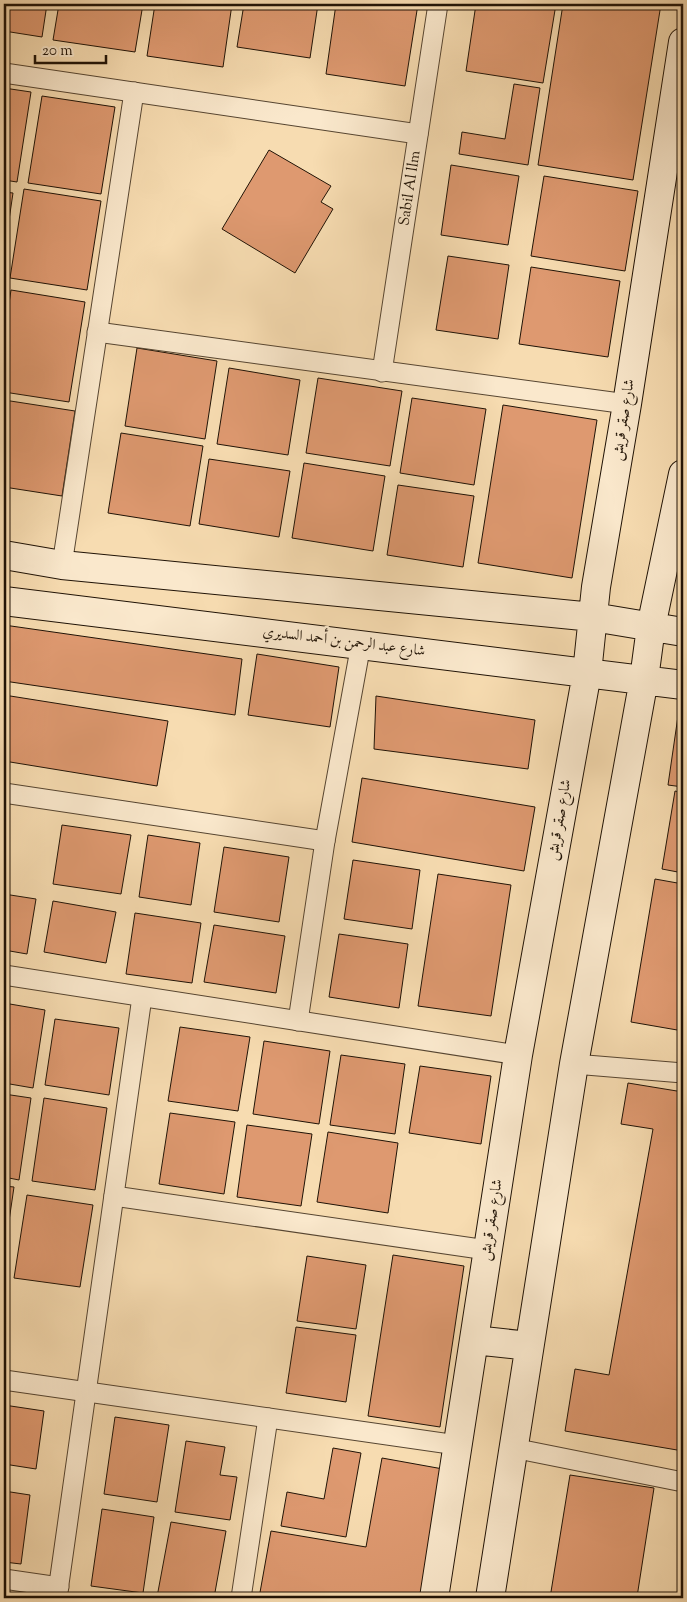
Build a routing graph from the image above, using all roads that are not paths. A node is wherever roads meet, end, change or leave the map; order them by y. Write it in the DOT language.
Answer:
graph roads {
  1 [pos="438,4"];
  2 [pos="683,42"];
  3 [pos="4,73"];
  4 [pos="134,92"];
  5 [pos="418,134"];
  6 [pos="97,332"];
  7 [pos="382,372"];
  8 [pos="627,404"];
  9 [pos="683,474"];
  10 [pos="4,555"];
  11 [pos="62,565"];
  12 [pos="4,601"];
  13 [pos="593,617"];
  14 [pos="651,627"];
  15 [pos="683,632"];
  16 [pos="361,644"];
  17 [pos="587,673"];
  18 [pos="644,679"];
  19 [pos="683,685"];
  20 [pos="4,793"];
  21 [pos="325,841"];
  22 [pos="4,975"];
  23 [pos="142,997"];
  24 [pos="298,1021"];
  25 [pos="518,1055"];
  26 [pos="574,1064"];
  27 [pos="683,1073"];
  28 [pos="114,1196"];
  29 [pos="487,1250"];
  30 [pos="474,1340"];
  31 [pos="529,1346"];
  32 [pos="4,1380"];
  33 [pos="86,1392"];
  34 [pos="268,1418"];
  35 [pos="457,1445"];
  36 [pos="513,1448"];
  37 [pos="683,1482"];
  38 [pos="4,1579"];
  39 [pos="58,1593"];
  40 [pos="241,1598"];
  41 [pos="434,1598"];
  42 [pos="490,1598"];
  1 -- 5 [label="street, Sabil Al llm"];
  2 -- 8 [label="street, شارع صقر قريش"];
  3 -- 4 [label="street"];
  4 -- 5 [label="street"];
  4 -- 6 [label="street"];
  5 -- 7 [label="street, Sabil Al llm"];
  6 -- 7 [label="street"];
  6 -- 11 [label="street"];
  7 -- 8 [label="street"];
  8 -- 13 [label="street, شارع صقر قريش"];
  9 -- 14 [label="street"];
  10 -- 11 [label="street"];
  11 -- 13 [label="street"];
  12 -- 16 [label="street, شارع عبد الرحمن بن أحمد السديري"];
  13 -- 14 [label="street"];
  13 -- 17 [label="street, شارع صقر قريش"];
  14 -- 15 [label="street"];
  14 -- 18 [label="street"];
  16 -- 17 [label="street, شارع عبد الرحمن بن أحمد السديري"];
  16 -- 21 [label="street"];
  17 -- 18 [label="street, شارع عبد الرحمن بن أحمد السديري"];
  17 -- 25 [label="street, شارع صقر قريش"];
  18 -- 19 [label="street, شارع عبد الرحمن بن أحمد السديري"];
  18 -- 26 [label="street"];
  20 -- 21 [label="street"];
  21 -- 24 [label="street"];
  22 -- 23 [label="street"];
  23 -- 24 [label="street"];
  23 -- 28 [label="street"];
  24 -- 25 [label="street"];
  25 -- 29 [label="street, شارع صقر قريش"];
  26 -- 27 [label="street"];
  26 -- 31 [label="street"];
  28 -- 29 [label="street"];
  28 -- 33 [label="street"];
  29 -- 30 [label="street, شارع صقر قريش"];
  30 -- 31 [label="street"];
  30 -- 35 [label="street, شارع صقر قريش"];
  31 -- 36 [label="street"];
  32 -- 33 [label="street"];
  33 -- 34 [label="street"];
  33 -- 39 [label="street"];
  34 -- 35 [label="street"];
  34 -- 40 [label="street"];
  35 -- 41 [label="street, شارع صقر قريش"];
  36 -- 37 [label="street"];
  36 -- 42 [label="street"];
  38 -- 39 [label="street"];
}
